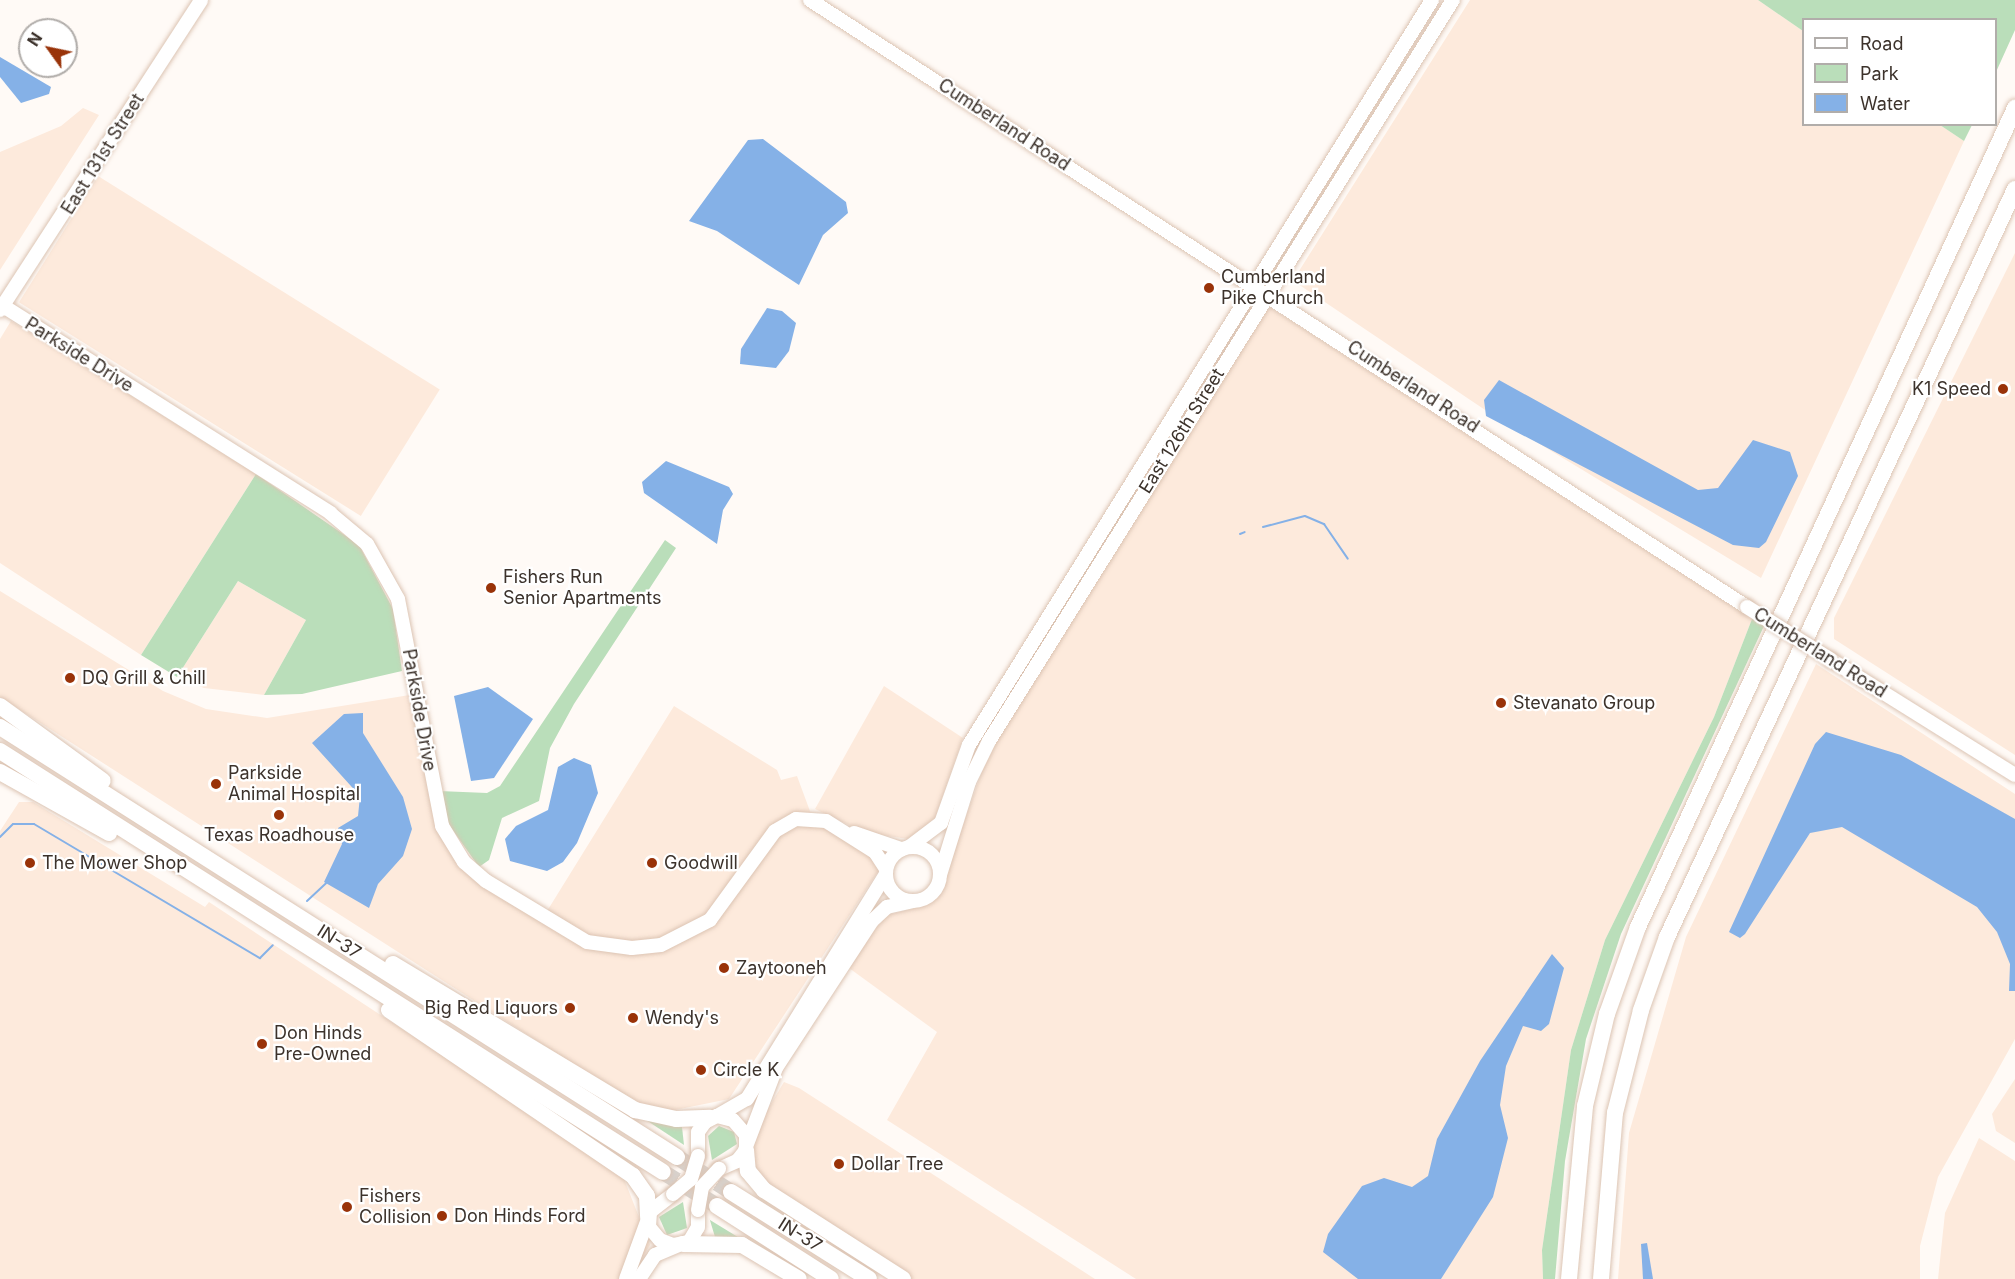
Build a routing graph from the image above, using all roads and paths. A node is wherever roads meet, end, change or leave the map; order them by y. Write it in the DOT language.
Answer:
graph roads {
  1 [pos="201,0"];
  2 [pos="810,0"];
  3 [pos="1432,0"];
  4 [pos="1453,0"];
  5 [pos="2015,108"];
  6 [pos="2015,189"];
  7 [pos="1255,285"];
  8 [pos="1268,293"];
  9 [pos="1,310"];
  10 [pos="0,706"];
  11 [pos="0,727"];
  12 [pos="0,751"];
  13 [pos="0,772"];
  14 [pos="2015,775"];
  15 [pos="832,825"];
  16 [pos="164,831"];
  17 [pos="905,848"];
  18 [pos="886,871"];
  19 [pos="940,875"];
  20 [pos="211,885"];
  21 [pos="912,901"];
  22 [pos="284,908"];
  23 [pos="301,942"];
  24 [pos="714,1117"];
  25 [pos="746,1147"];
  26 [pos="677,1157"];
  27 [pos="663,1172"];
  28 [pos="731,1192"];
  29 [pos="717,1206"];
  30 [pos="648,1218"];
  31 [pos="680,1245"];
  32 [pos="626,1279"];
  33 [pos="639,1279"];
  34 [pos="799,1279"];
  35 [pos="831,1279"];
  36 [pos="869,1279"];
  37 [pos="903,1279"];
  38 [pos="1569,1279"];
  39 [pos="1600,1279"];
  1 -- 9 [label="main road, East 131st Street"];
  2 -- 7 [label="main road, Cumberland Road"];
  3 -- 7 [label="main road, East 126th Street"];
  4 -- 8 [label="main road, East 126th Street"];
  5 -- 38 [label="highway"];
  6 -- 39 [label="highway"];
  7 -- 8 [label="main road, Cumberland Road"];
  7 -- 17 [label="main road, East 126th Street"];
  8 -- 14 [label="main road, Cumberland Road, bridge"];
  8 -- 19 [label="main road, East 126th Street"];
  9 -- 15 [label="main road, Parkside Drive"];
  10 -- 16 [label="highway"];
  11 -- 16 [label="highway, IN-37"];
  12 -- 20 [label="highway, IN-37"];
  13 -- 20 [label="highway"];
  15 -- 17 [label="main road, Parkside Drive"];
  15 -- 18 [label="main road, Parkside Drive"];
  16 -- 22 [label="highway, IN-37"];
  17 -- 18 [label="main road"];
  17 -- 19 [label="main road"];
  18 -- 21 [label="main road"];
  18 -- 24 [label="main road"];
  19 -- 21 [label="main road"];
  20 -- 23 [label="highway, IN-37"];
  21 -- 25 [label="main road"];
  22 -- 24 [label="highway"];
  22 -- 26 [label="highway, IN-37"];
  23 -- 27 [label="highway, IN-37"];
  23 -- 30 [label="highway"];
  24 -- 25 [label="main road"];
  24 -- 30 [label="main road, bridge"];
  25 -- 31 [label="main road, bridge"];
  25 -- 37 [label="highway"];
  28 -- 36 [label="highway, IN-37"];
  29 -- 35 [label="highway, IN-37"];
  30 -- 31 [label="main road"];
  30 -- 32 [label="main road"];
  31 -- 33 [label="main road"];
  31 -- 34 [label="highway"];
}
